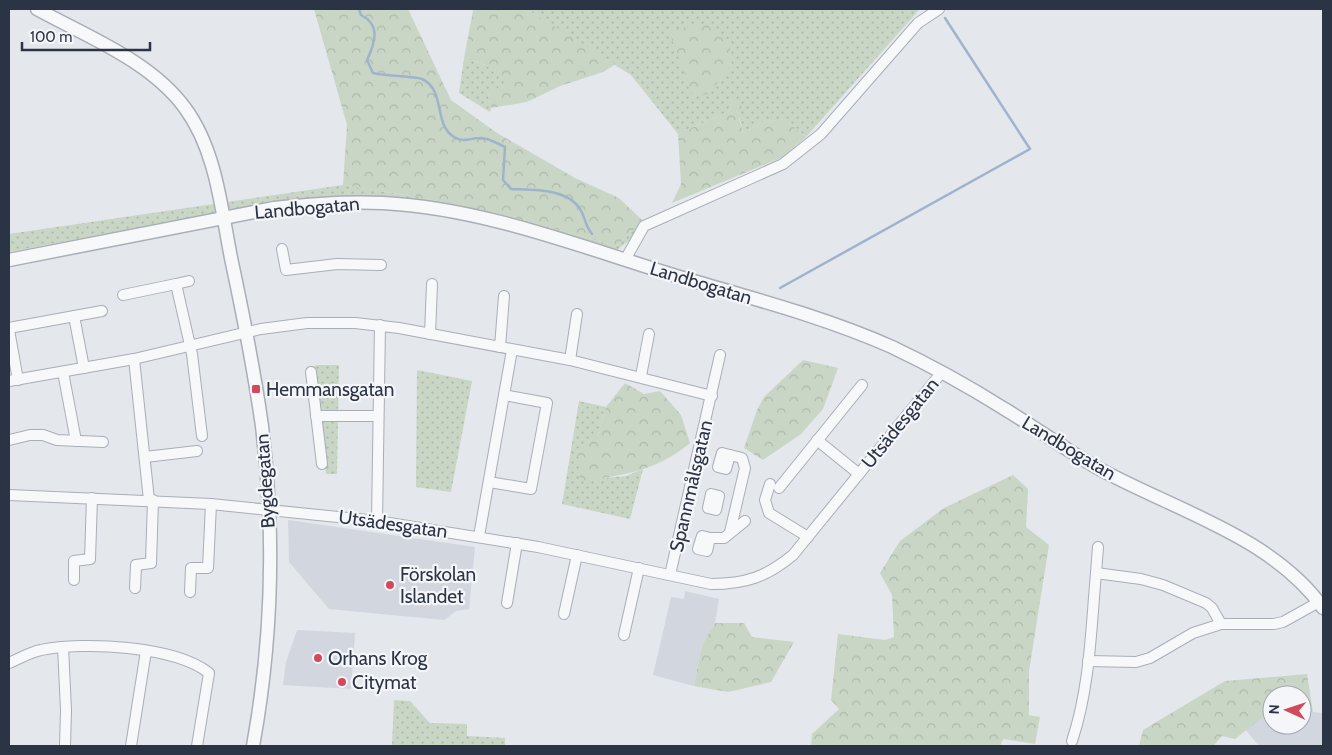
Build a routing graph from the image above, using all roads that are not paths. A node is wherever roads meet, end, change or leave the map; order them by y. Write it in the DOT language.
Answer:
graph roads {
  1 [pos="37,9"];
  2 [pos="939,9"];
  3 [pos="223,218"];
  4 [pos="282,248"];
  5 [pos="9,260"];
  6 [pos="625,260"];
  7 [pos="381,265"];
  8 [pos="189,281"];
  9 [pos="176,284"];
  10 [pos="432,284"];
  11 [pos="123,295"];
  12 [pos="504,296"];
  13 [pos="102,311"];
  14 [pos="577,314"];
  15 [pos="74,316"];
  16 [pos="380,325"];
  17 [pos="9,329"];
  18 [pos="246,332"];
  19 [pos="430,334"];
  20 [pos="649,334"];
  21 [pos="190,346"];
  22 [pos="500,347"];
  23 [pos="512,350"];
  24 [pos="720,355"];
  25 [pos="134,359"];
  26 [pos="570,360"];
  27 [pos="84,368"];
  28 [pos="63,372"];
  29 [pos="311,372"];
  30 [pos="942,372"];
  31 [pos="640,376"];
  32 [pos="13,380"];
  33 [pos="862,385"];
  34 [pos="504,395"];
  35 [pos="712,396"];
  36 [pos="316,416"];
  37 [pos="378,416"];
  38 [pos="202,436"];
  39 [pos="9,440"];
  40 [pos="817,440"];
  41 [pos="76,441"];
  42 [pos="103,442"];
  43 [pos="197,451"];
  44 [pos="730,455"];
  45 [pos="145,457"];
  46 [pos="322,464"];
  47 [pos="859,474"];
  48 [pos="489,482"];
  49 [pos="9,495"];
  50 [pos="720,496"];
  51 [pos="92,498"];
  52 [pos="151,500"];
  53 [pos="738,500"];
  54 [pos="211,504"];
  55 [pos="268,509"];
  56 [pos="377,521"];
  57 [pos="745,521"];
  58 [pos="730,532"];
  59 [pos="479,536"];
  60 [pos="808,537"];
  61 [pos="710,538"];
  62 [pos="517,543"];
  63 [pos="1098,547"];
  64 [pos="577,555"];
  65 [pos="639,568"];
  66 [pos="1096,574"];
  67 [pos="670,575"];
  68 [pos="74,580"];
  69 [pos="135,588"];
  70 [pos="190,592"];
  71 [pos="506,603"];
  72 [pos="1321,605"];
  73 [pos="564,614"];
  74 [pos="1221,624"];
  75 [pos="624,635"];
  76 [pos="63,647"];
  77 [pos="146,651"];
  78 [pos="1088,661"];
  79 [pos="9,663"];
  80 [pos="1072,741"];
  81 [pos="65,746"];
  82 [pos="132,746"];
  83 [pos="197,746"];
  84 [pos="253,746"];
  1 -- 3 [label="street, Bygdegatan"];
  2 -- 6 [label="street"];
  3 -- 5 [label="street, Landbogatan"];
  3 -- 6 [label="street, Landbogatan"];
  3 -- 18 [label="street, Bygdegatan"];
  4 -- 7 [label="street"];
  6 -- 30 [label="street, Landbogatan"];
  8 -- 9 [label="street"];
  9 -- 11 [label="street"];
  9 -- 21 [label="street"];
  10 -- 19 [label="street"];
  12 -- 22 [label="street"];
  13 -- 15 [label="street"];
  14 -- 26 [label="street"];
  15 -- 17 [label="street"];
  15 -- 27 [label="street"];
  16 -- 18 [label="street, Spannmålsgatan"];
  16 -- 19 [label="street, Spannmålsgatan"];
  16 -- 37 [label="street"];
  17 -- 32 [label="street"];
  18 -- 21 [label="street, Spannmålsgatan"];
  18 -- 55 [label="street, Bygdegatan"];
  19 -- 22 [label="street, Spannmålsgatan"];
  20 -- 31 [label="street"];
  21 -- 25 [label="street, Spannmålsgatan"];
  21 -- 38 [label="street"];
  22 -- 23 [label="street, Spannmålsgatan"];
  23 -- 26 [label="street, Spannmålsgatan"];
  23 -- 34 [label="street"];
  24 -- 35 [label="street, Spannmålsgatan"];
  25 -- 27 [label="street, Spannmålsgatan"];
  25 -- 45 [label="street"];
  26 -- 31 [label="street, Spannmålsgatan"];
  27 -- 28 [label="street, Spannmålsgatan"];
  28 -- 32 [label="street, Spannmålsgatan"];
  28 -- 41 [label="street"];
  29 -- 36 [label="street"];
  30 -- 47 [label="street, Utsädesgatan"];
  30 -- 72 [label="street, Landbogatan"];
  31 -- 35 [label="street, Spannmålsgatan"];
  33 -- 40 [label="street"];
  34 -- 48 [label="street"];
  34 -- 48 [label="street"];
  35 -- 67 [label="street, Spannmålsgatan"];
  36 -- 37 [label="street"];
  36 -- 46 [label="street"];
  37 -- 56 [label="street"];
  39 -- 41 [label="street"];
  40 -- 47 [label="street, Utsädesgatan"];
  40 -- 60 [label="street"];
  41 -- 42 [label="street"];
  43 -- 45 [label="street"];
  44 -- 53 [label="street"];
  45 -- 52 [label="street"];
  47 -- 60 [label="street, Utsädesgatan"];
  48 -- 59 [label="street"];
  49 -- 51 [label="street"];
  50 -- 53 [label="street"];
  51 -- 52 [label="street"];
  51 -- 68 [label="street"];
  52 -- 54 [label="street"];
  52 -- 69 [label="street"];
  53 -- 58 [label="street"];
  54 -- 55 [label="street"];
  54 -- 70 [label="street"];
  55 -- 56 [label="street, Utsädesgatan"];
  55 -- 84 [label="street, Bygdegatan"];
  56 -- 59 [label="street, Utsädesgatan"];
  57 -- 58 [label="street"];
  58 -- 61 [label="street"];
  59 -- 62 [label="street, Utsädesgatan"];
  60 -- 67 [label="street, Utsädesgatan"];
  62 -- 64 [label="street, Utsädesgatan"];
  62 -- 71 [label="street"];
  63 -- 66 [label="street"];
  64 -- 65 [label="street, Utsädesgatan"];
  64 -- 73 [label="street"];
  65 -- 67 [label="street, Utsädesgatan"];
  65 -- 75 [label="street"];
  66 -- 74 [label="street"];
  66 -- 78 [label="street"];
  72 -- 74 [label="street"];
  74 -- 78 [label="street"];
  76 -- 77 [label="street"];
  76 -- 79 [label="street"];
  76 -- 81 [label="street"];
  77 -- 82 [label="street"];
  77 -- 83 [label="street"];
  78 -- 80 [label="street"];
}
